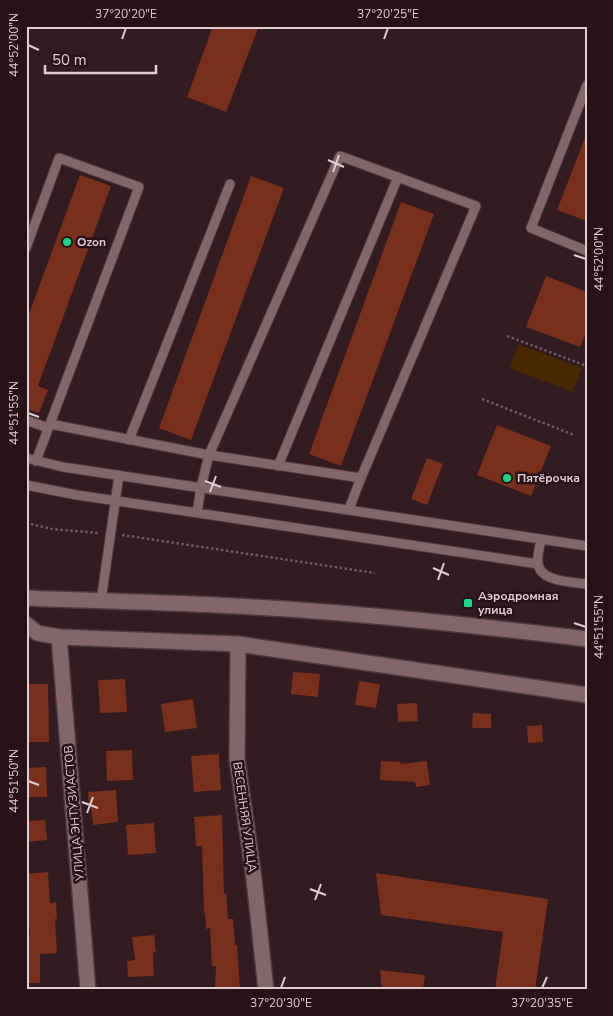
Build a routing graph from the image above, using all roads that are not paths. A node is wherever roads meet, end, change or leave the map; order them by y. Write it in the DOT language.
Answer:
graph roads {
  1 [pos="587,85"];
  2 [pos="398,177"];
  3 [pos="230,184"];
  4 [pos="26,248"];
  5 [pos="587,251"];
  6 [pos="26,420"];
  7 [pos="49,426"];
  8 [pos="129,440"];
  9 [pos="209,455"];
  10 [pos="26,458"];
  11 [pos="36,461"];
  12 [pos="278,466"];
  13 [pos="118,475"];
  14 [pos="360,478"];
  15 [pos="26,485"];
  16 [pos="201,487"];
  17 [pos="115,500"];
  18 [pos="348,509"];
  19 [pos="198,513"];
  20 [pos="541,539"];
  21 [pos="587,546"];
  22 [pos="538,564"];
  23 [pos="587,584"];
  24 [pos="26,598"];
  25 [pos="101,601"];
  26 [pos="26,624"];
  27 [pos="59,637"];
  28 [pos="587,639"];
  29 [pos="238,644"];
  30 [pos="587,695"];
  31 [pos="88,990"];
  32 [pos="266,990"];
  1 -- 5 [label="lane"];
  2 -- 9 [label="lane"];
  2 -- 12 [label="lane"];
  2 -- 14 [label="lane"];
  3 -- 8 [label="lane"];
  4 -- 7 [label="lane"];
  6 -- 7 [label="lane"];
  7 -- 8 [label="lane"];
  7 -- 11 [label="lane"];
  8 -- 9 [label="lane"];
  9 -- 12 [label="lane"];
  9 -- 16 [label="lane"];
  10 -- 11 [label="lane"];
  11 -- 13 [label="lane"];
  12 -- 14 [label="lane"];
  13 -- 16 [label="lane"];
  13 -- 17 [label="lane"];
  14 -- 18 [label="lane"];
  15 -- 17 [label="lane"];
  16 -- 18 [label="lane"];
  16 -- 19 [label="lane"];
  17 -- 19 [label="lane"];
  17 -- 25 [label="lane"];
  18 -- 20 [label="lane"];
  19 -- 22 [label="lane"];
  20 -- 21 [label="lane"];
  20 -- 22 [label="lane"];
  22 -- 23 [label="lane"];
  24 -- 25 [label="street"];
  25 -- 28 [label="street"];
  26 -- 27 [label="street"];
  27 -- 29 [label="street"];
  27 -- 31 [label="street, УЛИЦА ЭНТУЗИАСТОВ"];
  29 -- 30 [label="street"];
  29 -- 32 [label="street, ВЕСЕННЯЯ УЛИЦА"];
}
